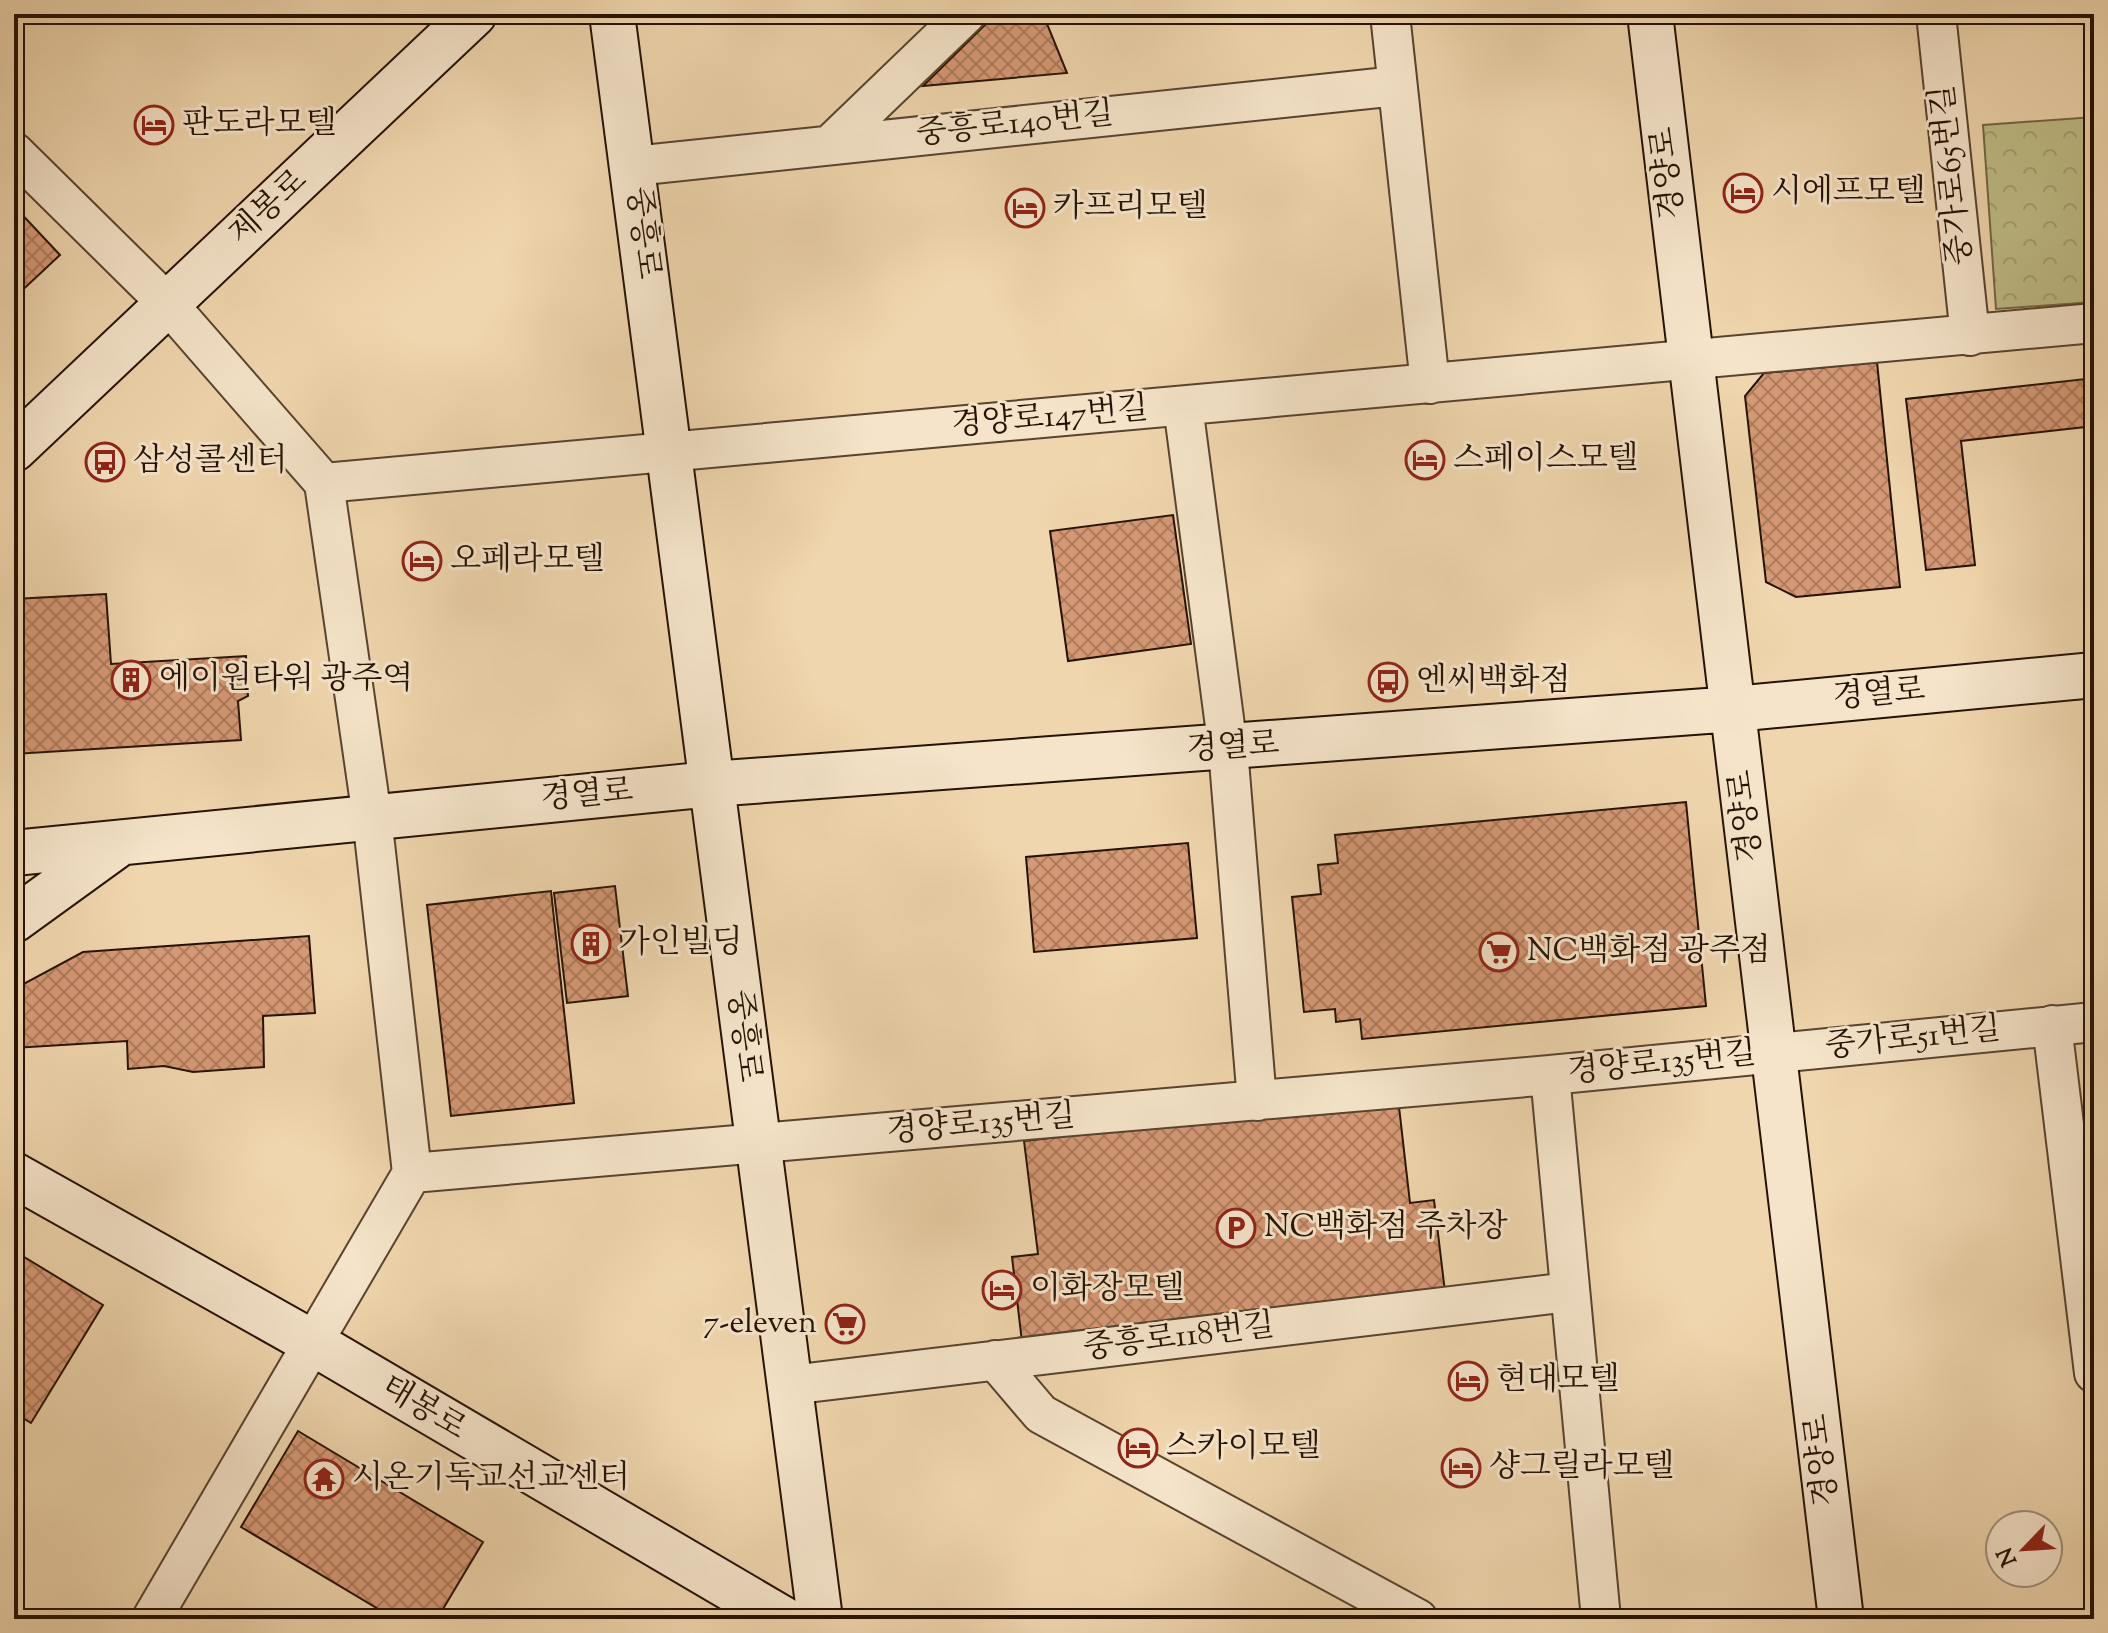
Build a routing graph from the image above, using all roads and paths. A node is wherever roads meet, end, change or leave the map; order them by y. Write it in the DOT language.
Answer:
graph roads {
  1 [pos="474,14"];
  2 [pos="612,14"];
  3 [pos="966,14"];
  4 [pos="1390,14"];
  5 [pos="1650,14"];
  6 [pos="1936,14"];
  7 [pos="1397,86"];
  8 [pos="831,144"];
  9 [pos="14,152"];
  10 [pos="634,166"];
  11 [pos="168,304"];
  12 [pos="2094,323"];
  13 [pos="1970,336"];
  14 [pos="1691,360"];
  15 [pos="1430,384"];
  16 [pos="1183,406"];
  17 [pos="14,449"];
  18 [pos="670,452"];
  19 [pos="324,483"];
  20 [pos="2094,675"];
  21 [pos="1734,709"];
  22 [pos="1228,749"];
  23 [pos="711,784"];
  24 [pos="372,817"];
  25 [pos="14,825"];
  26 [pos="123,841"];
  27 [pos="72,847"];
  28 [pos="14,853"];
  29 [pos="14,920"];
  30 [pos="2094,1022"];
  31 [pos="2052,1025"];
  32 [pos="1774,1053"];
  33 [pos="1550,1075"];
  34 [pos="1257,1101"];
  35 [pos="757,1144"];
  36 [pos="412,1173"];
  37 [pos="17,1175"];
  38 [pos="1569,1292"];
  39 [pos="313,1343"];
  40 [pos="995,1360"];
  41 [pos="2094,1373"];
  42 [pos="790,1385"];
  43 [pos="149,1619"];
  44 [pos="783,1619"];
  45 [pos="820,1619"];
  46 [pos="1417,1619"];
  47 [pos="1601,1619"];
  48 [pos="1841,1619"];
  1 -- 11 [label="street, 제봉로"];
  2 -- 10 [label="street, 중흥로"];
  3 -- 8 [label="street"];
  4 -- 7 [label="street"];
  5 -- 14 [label="street, 경양로"];
  6 -- 13 [label="street, 중가로65번길"];
  7 -- 8 [label="street, 중흥로140번길"];
  7 -- 15 [label="street"];
  8 -- 10 [label="street, 중흥로140번길"];
  9 -- 11 [label="street"];
  10 -- 18 [label="street, 중흥로"];
  11 -- 17 [label="street, 제봉로"];
  11 -- 19 [label="street"];
  12 -- 13 [label="street"];
  13 -- 14 [label="street"];
  14 -- 15 [label="street, 경양로147번길"];
  14 -- 21 [label="street, 경양로"];
  15 -- 16 [label="street, 경양로147번길"];
  16 -- 18 [label="street, 경양로147번길"];
  16 -- 22 [label="street"];
  18 -- 19 [label="street"];
  18 -- 23 [label="street, 중흥로"];
  19 -- 24 [label="street"];
  20 -- 21 [label="street, 경열로"];
  21 -- 22 [label="street, 경열로"];
  21 -- 32 [label="street, 경양로"];
  22 -- 23 [label="street, 경열로"];
  22 -- 34 [label="street"];
  23 -- 24 [label="street, 경열로"];
  23 -- 35 [label="street, 중흥로"];
  24 -- 26 [label="street, 경열로"];
  24 -- 36 [label="street"];
  25 -- 27 [label="street"];
  26 -- 27 [label="street, 경열로"];
  26 -- 29 [label="street"];
  27 -- 28 [label="street, 경열로"];
  30 -- 31 [label="street, 중가로51번길"];
  31 -- 32 [label="street, 중가로51번길"];
  31 -- 41 [label="street"];
  32 -- 33 [label="street, 경양로135번길"];
  32 -- 48 [label="street, 경양로"];
  33 -- 34 [label="street, 경양로135번길"];
  33 -- 38 [label="street, 경양로135번길"];
  34 -- 35 [label="street, 경양로135번길"];
  35 -- 36 [label="street, 경양로135번길"];
  35 -- 42 [label="street, 중흥로"];
  36 -- 39 [label="street"];
  37 -- 39 [label="street, 태봉로"];
  38 -- 40 [label="street, 중흥로118번길"];
  38 -- 47 [label="street, 경양로135번길"];
  39 -- 43 [label="street"];
  39 -- 44 [label="street, 태봉로"];
  40 -- 42 [label="street, 중흥로118번길"];
  40 -- 46 [label="street"];
  42 -- 45 [label="street, 중흥로"];
}
